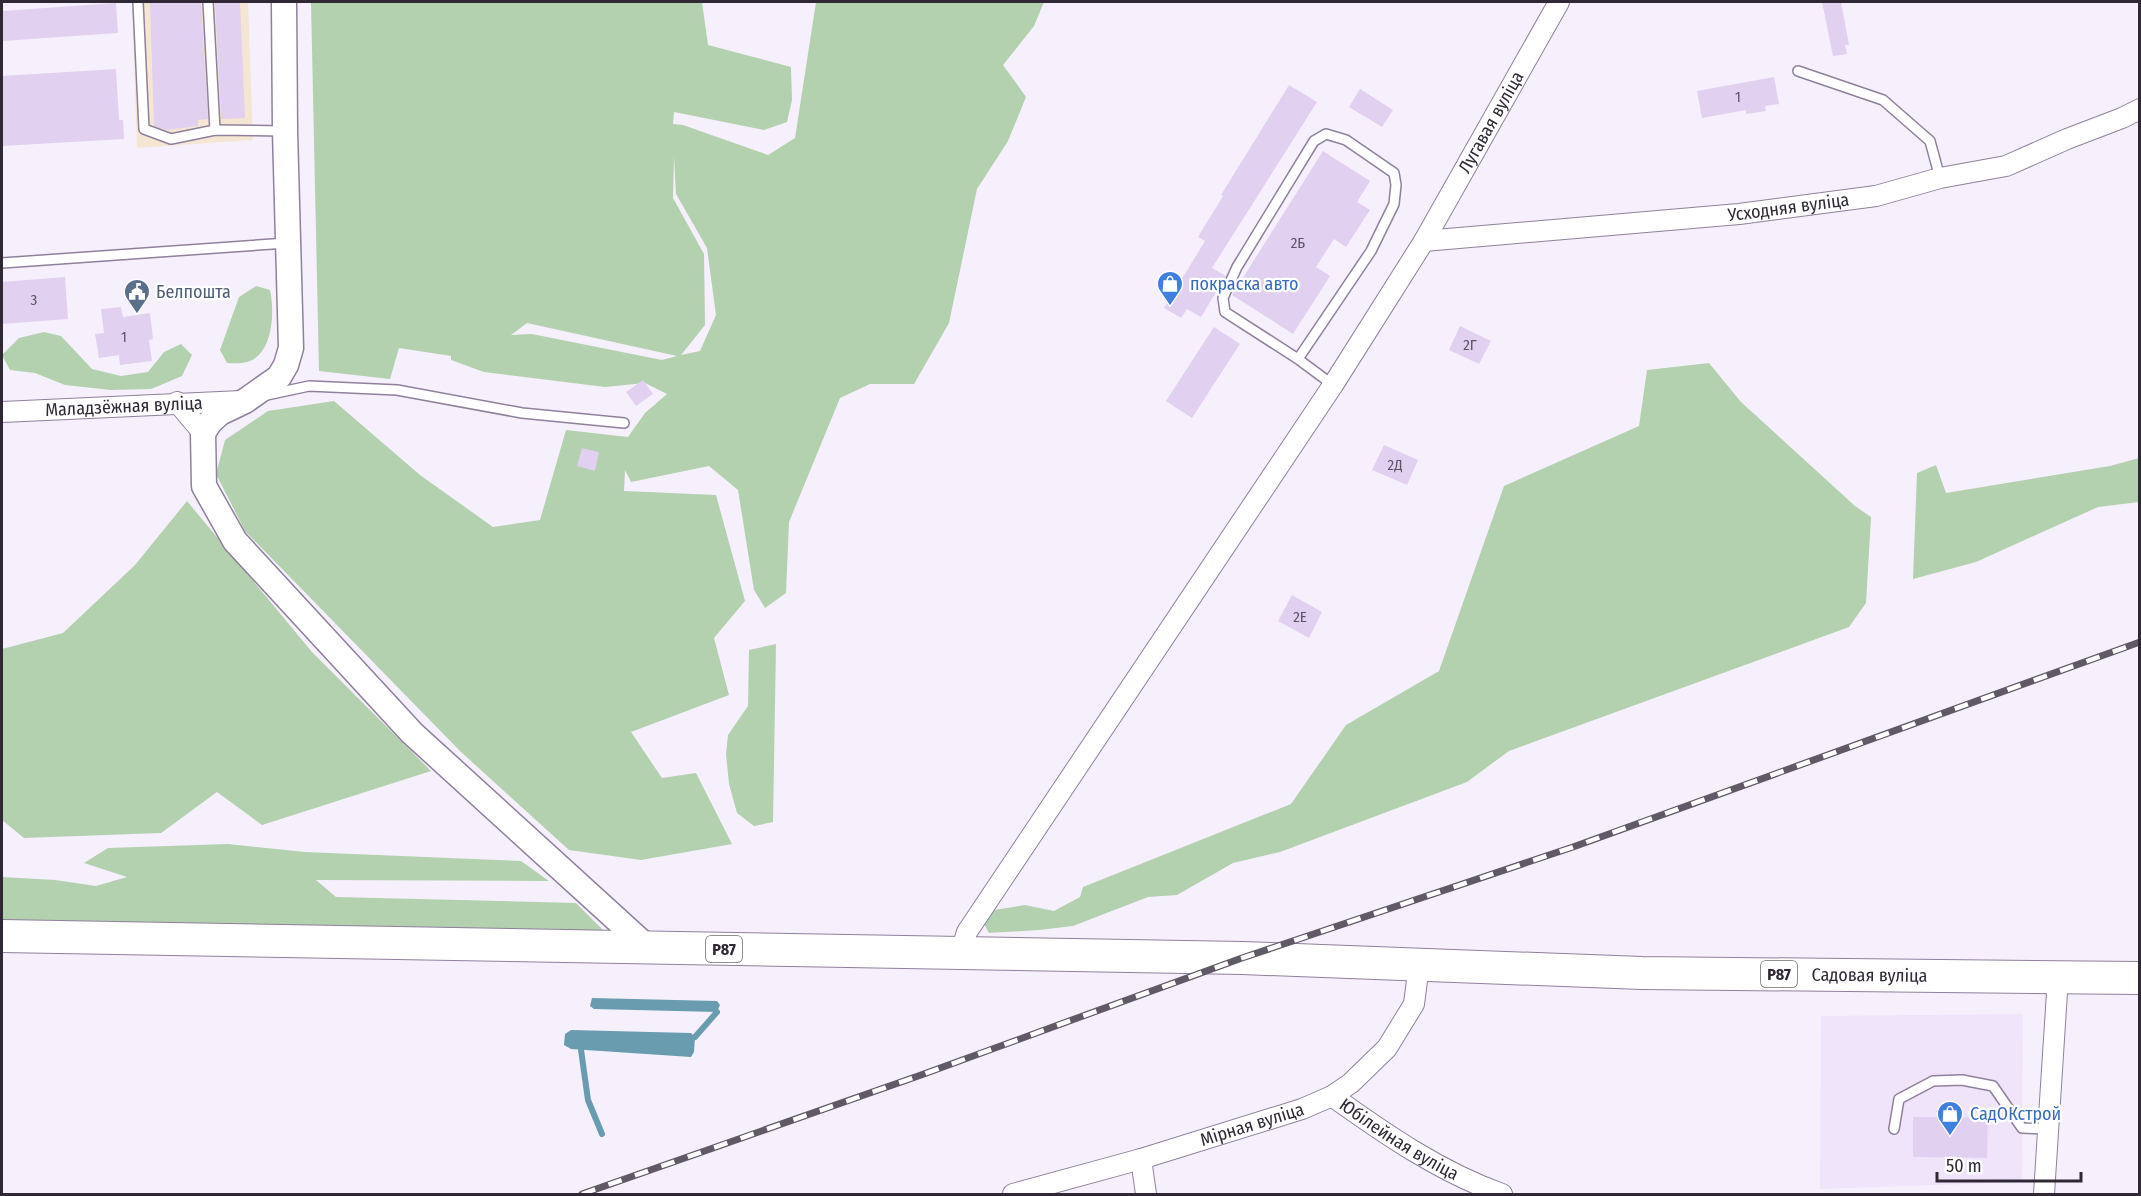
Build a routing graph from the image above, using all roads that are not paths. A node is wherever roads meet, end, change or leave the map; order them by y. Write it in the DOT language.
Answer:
graph roads {
  1 [pos="138,2"];
  2 [pos="208,2"];
  3 [pos="284,2"];
  4 [pos="1558,2"];
  5 [pos="1798,71"];
  6 [pos="2139,109"];
  7 [pos="215,130"];
  8 [pos="285,131"];
  9 [pos="1940,178"];
  10 [pos="1424,241"];
  11 [pos="289,243"];
  12 [pos="2,263"];
  13 [pos="1298,359"];
  14 [pos="1333,385"];
  15 [pos="245,401"];
  16 [pos="177,402"];
  17 [pos="2,412"];
  18 [pos="624,423"];
  19 [pos="203,433"];
  20 [pos="2,936"];
  21 [pos="647,948"];
  22 [pos="960,954"];
  23 [pos="1419,965"];
  24 [pos="2058,976"];
  25 [pos="2139,978"];
  26 [pos="1332,1096"];
  27 [pos="1894,1129"];
  28 [pos="2048,1129"];
  29 [pos="1140,1159"];
  30 [pos="1013,1194"];
  31 [pos="1146,1194"];
  32 [pos="1502,1194"];
  33 [pos="2043,1194"];
  1 -- 7 [label="lane"];
  2 -- 7 [label="lane"];
  3 -- 8 [label="street"];
  4 -- 10 [label="street, Лугавая вуліца"];
  5 -- 9 [label="lane"];
  6 -- 9 [label="street, Усходняя вуліца"];
  7 -- 8 [label="lane"];
  8 -- 11 [label="street"];
  9 -- 10 [label="street, Усходняя вуліца"];
  10 -- 14 [label="street, Лугавая вуліца"];
  11 -- 12 [label="lane"];
  11 -- 15 [label="street"];
  13 -- 13 [label="lane"];
  13 -- 14 [label="lane"];
  14 -- 22 [label="street, Лугавая вуліца"];
  15 -- 16 [label="street, Маладзёжная вуліца"];
  15 -- 18 [label="lane"];
  15 -- 19 [label="street"];
  16 -- 17 [label="street, Маладзёжная вуліца"];
  16 -- 19 [label="street"];
  19 -- 21 [label="street"];
  20 -- 21 [label="main road, Р87"];
  21 -- 22 [label="main road, Р87"];
  22 -- 23 [label="main road, Р87"];
  23 -- 24 [label="main road, Садовая вуліца / Р87"];
  23 -- 26 [label="street, Мірная вуліца"];
  24 -- 25 [label="main road, Садовая вуліца / Р87"];
  24 -- 28 [label="street"];
  26 -- 29 [label="street, Мірная вуліца"];
  26 -- 32 [label="street, Юбілейная вуліца"];
  27 -- 28 [label="lane"];
  28 -- 33 [label="street"];
  29 -- 30 [label="street, Мірная вуліца"];
  29 -- 31 [label="street"];
}
